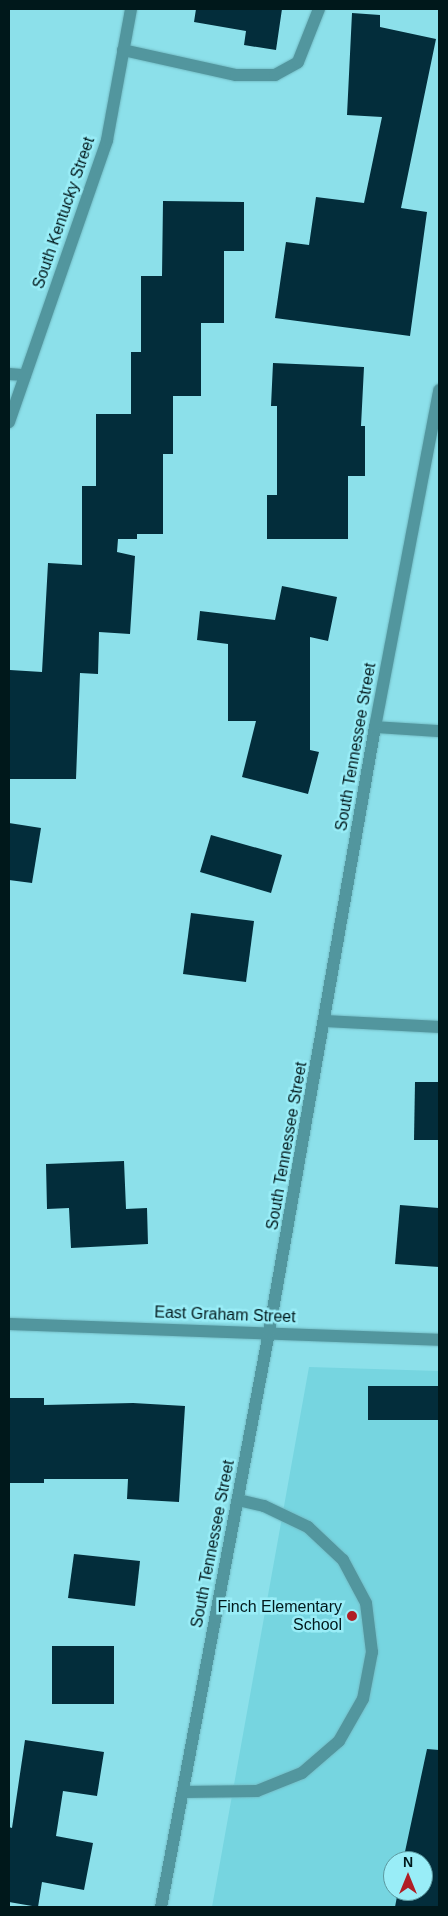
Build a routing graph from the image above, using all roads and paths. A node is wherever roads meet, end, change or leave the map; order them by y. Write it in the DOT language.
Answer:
graph roads {
  1 [pos="131,9"];
  2 [pos="319,9"];
  3 [pos="123,50"];
  4 [pos="9,374"];
  5 [pos="25,375"];
  6 [pos="439,390"];
  7 [pos="9,422"];
  8 [pos="375,727"];
  9 [pos="439,732"];
  10 [pos="326,1021"];
  11 [pos="439,1027"];
  12 [pos="9,1324"];
  13 [pos="269,1332"];
  14 [pos="439,1340"];
  15 [pos="238,1500"];
  16 [pos="183,1792"];
  17 [pos="161,1907"];
  1 -- 3 [label="street, South Kentucky Street"];
  2 -- 3 [label="street"];
  3 -- 5 [label="street, South Kentucky Street"];
  4 -- 5 [label="street"];
  5 -- 7 [label="street, South Kentucky Street"];
  6 -- 8 [label="street, South Tennessee Street"];
  8 -- 9 [label="street"];
  8 -- 10 [label="street, South Tennessee Street"];
  10 -- 11 [label="street"];
  10 -- 13 [label="street, South Tennessee Street"];
  12 -- 13 [label="street, East Graham Street"];
  13 -- 14 [label="street, East Graham Street"];
  13 -- 15 [label="street, South Tennessee Street"];
  15 -- 16 [label="street, South Tennessee Street"];
  15 -- 16 [label="street"];
  16 -- 17 [label="street, South Tennessee Street"];
}
